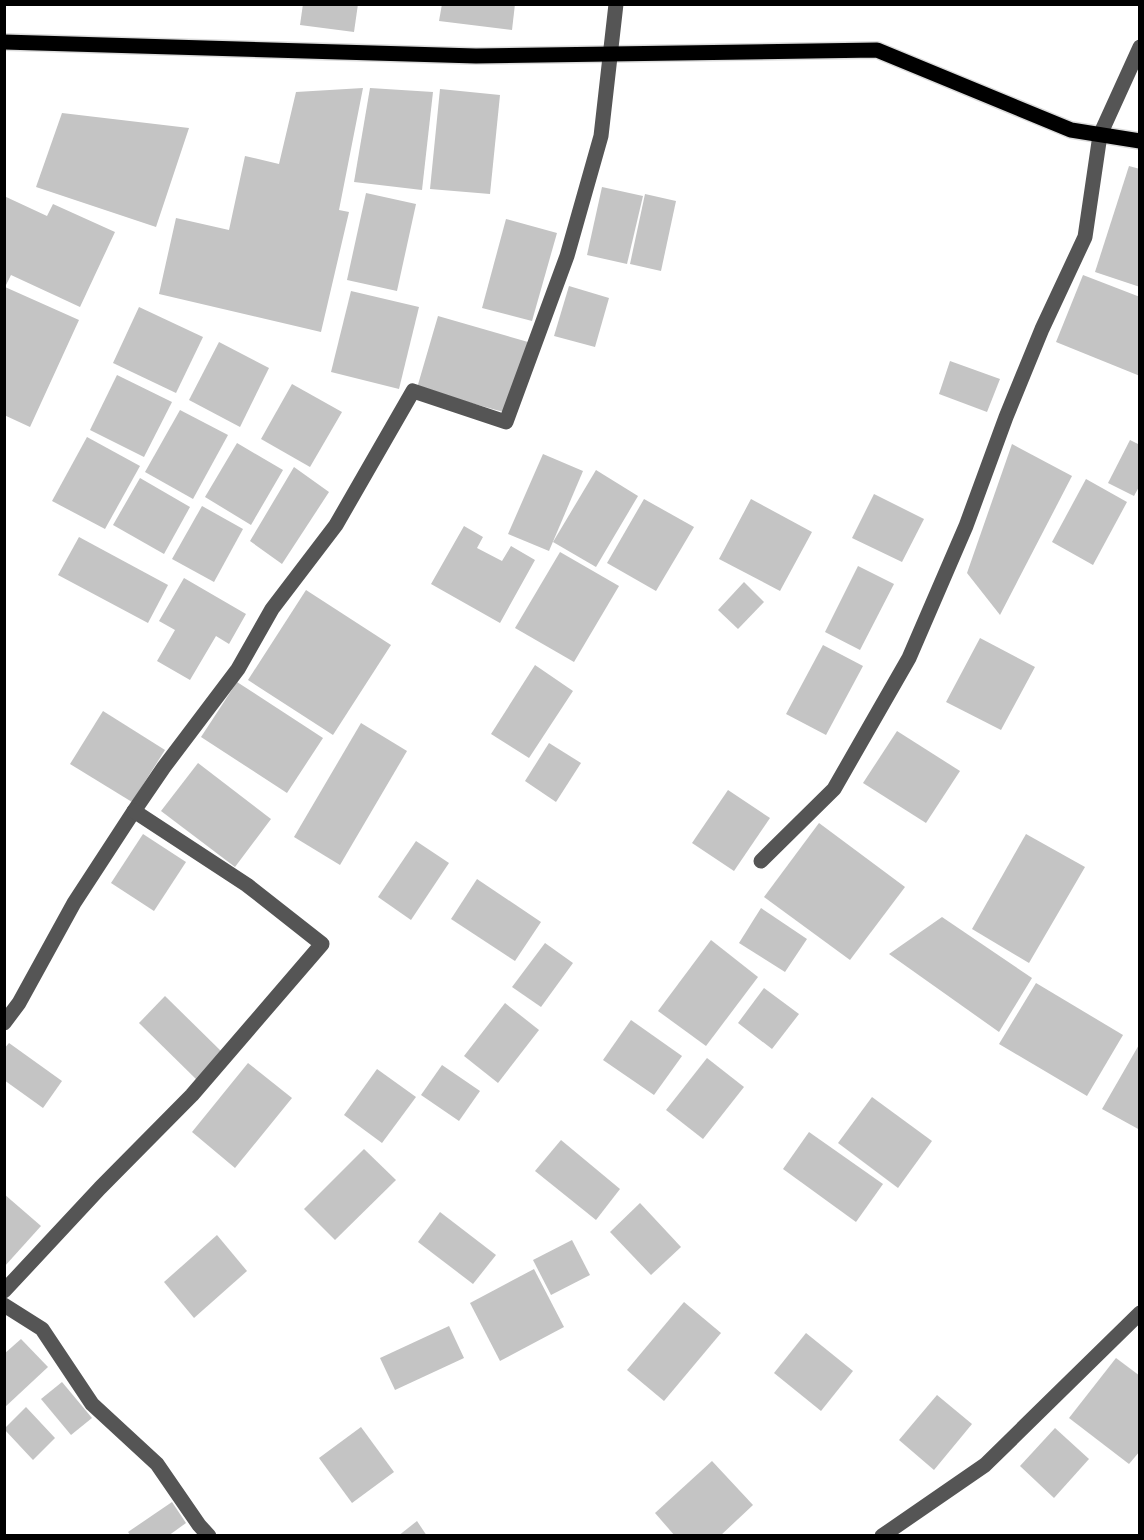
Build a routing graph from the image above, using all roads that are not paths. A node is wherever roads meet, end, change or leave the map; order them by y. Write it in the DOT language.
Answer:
graph roads {
  1 [pos="616,4"];
  2 [pos="4,42"];
  3 [pos="1140,47"];
  4 [pos="611,54"];
  5 [pos="1100,135"];
  6 [pos="1140,141"];
  7 [pos="134,811"];
  8 [pos="761,861"];
  9 [pos="4,1023"];
  10 [pos="4,1292"];
  11 [pos="4,1305"];
  12 [pos="1140,1313"];
  13 [pos="209,1536"];
  14 [pos="882,1536"];
  1 -- 4 [label="street"];
  2 -- 4 [label="main road"];
  3 -- 5 [label="street"];
  4 -- 5 [label="main road"];
  4 -- 7 [label="street"];
  5 -- 6 [label="main road"];
  5 -- 8 [label="street"];
  7 -- 9 [label="street"];
  7 -- 10 [label="street"];
  11 -- 13 [label="street"];
  12 -- 14 [label="street"];
}
